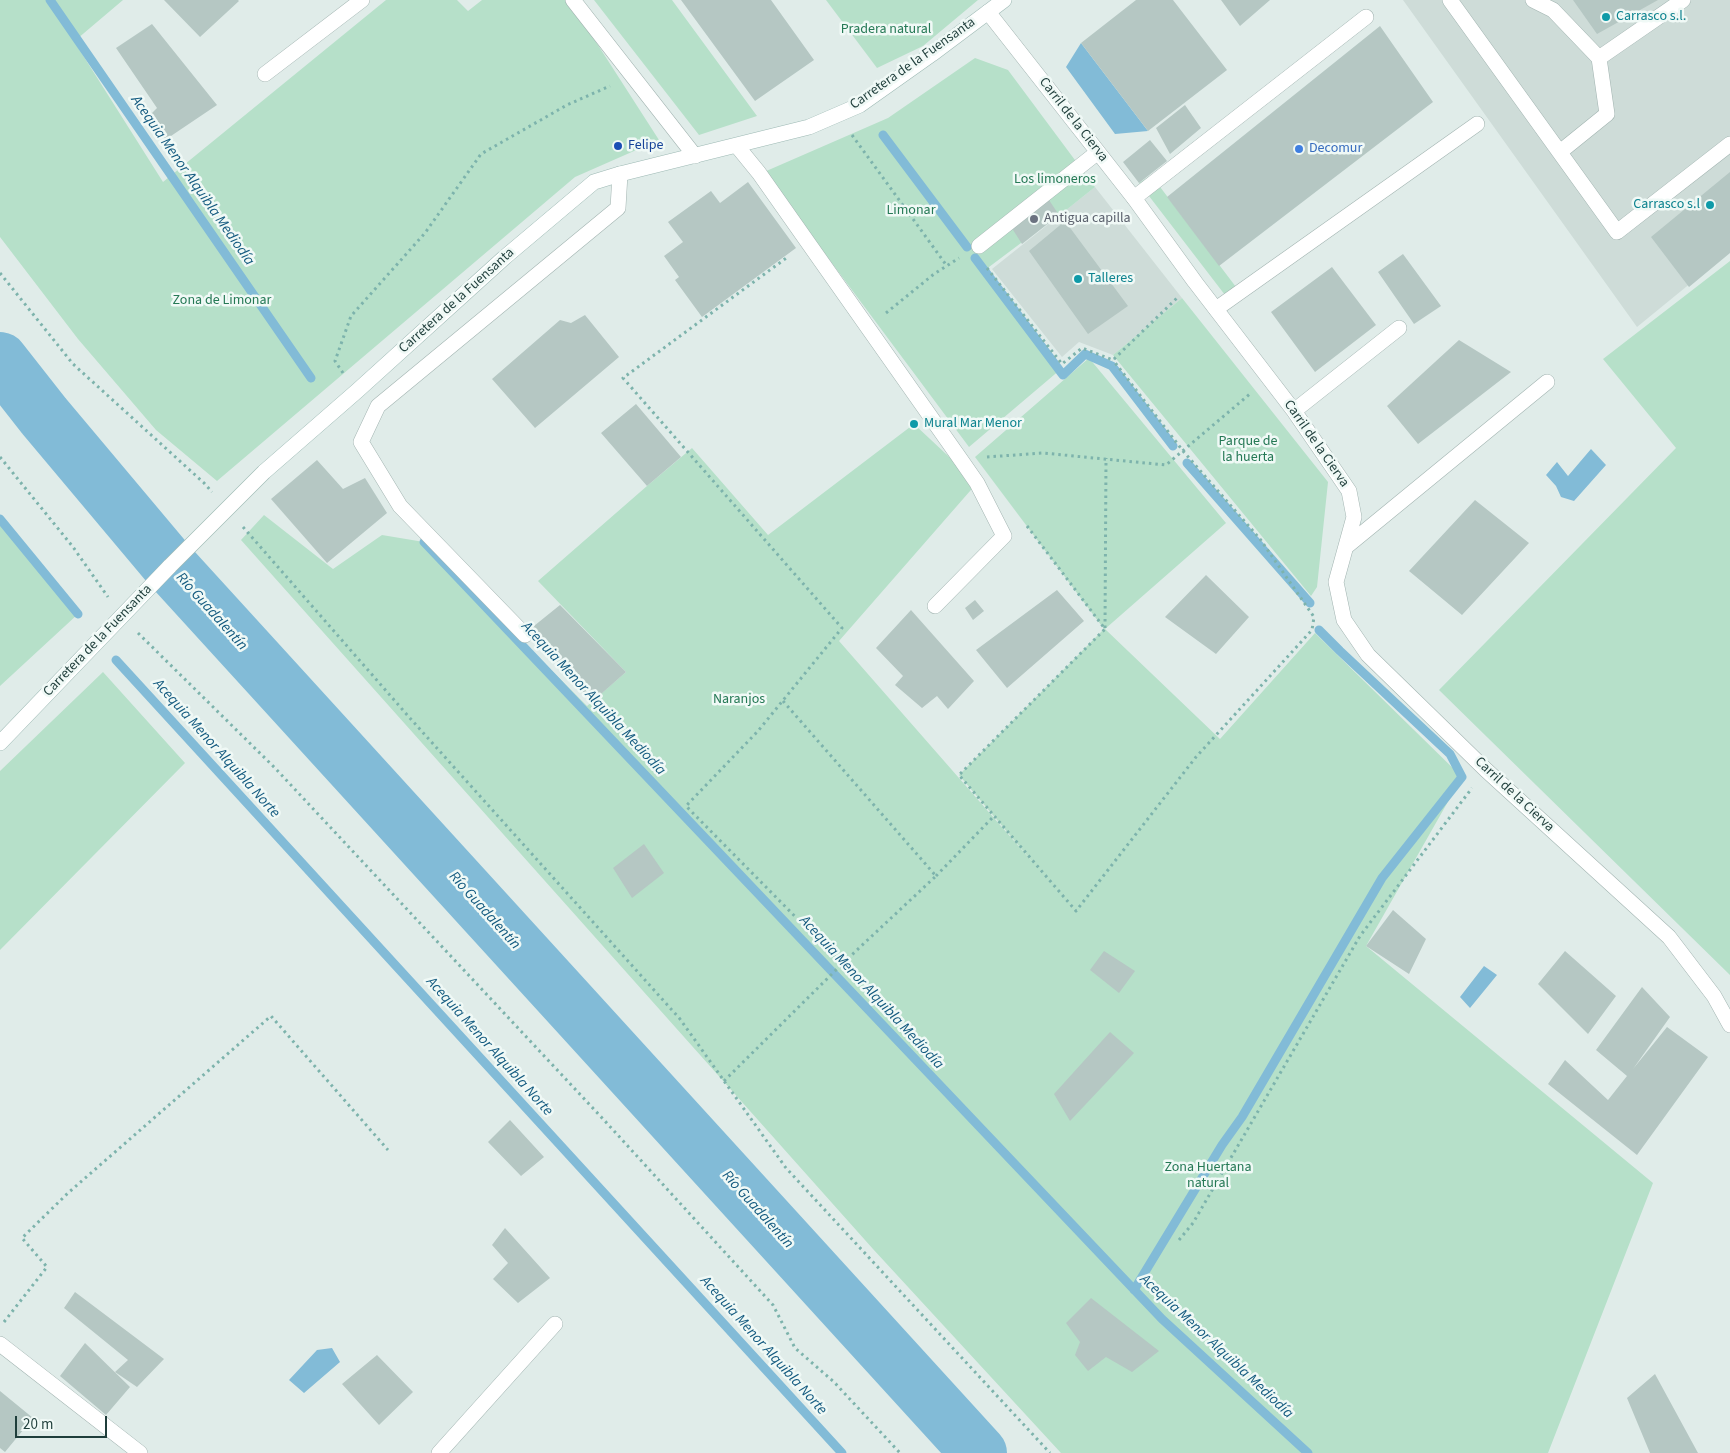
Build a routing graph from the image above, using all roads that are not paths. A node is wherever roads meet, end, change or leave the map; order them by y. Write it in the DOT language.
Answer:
graph roads {
  1 [pos="362,0"];
  2 [pos="573,0"];
  3 [pos="1004,0"];
  4 [pos="1450,0"];
  5 [pos="1533,0"];
  6 [pos="1683,0"];
  7 [pos="988,12"];
  8 [pos="1366,17"];
  9 [pos="1599,58"];
  10 [pos="265,74"];
  11 [pos="1477,124"];
  12 [pos="1730,144"];
  13 [pos="737,146"];
  14 [pos="1098,152"];
  15 [pos="1560,152"];
  16 [pos="694,156"];
  17 [pos="620,174"];
  18 [pos="1134,198"];
  19 [pos="976,248"];
  20 [pos="1216,308"];
  21 [pos="1399,328"];
  22 [pos="1546,382"];
  23 [pos="1294,412"];
  24 [pos="1346,546"];
  25 [pos="935,606"];
  26 [pos="525,635"];
  27 [pos="0,743"];
  28 [pos="1729,1020"];
  29 [pos="555,1324"];
  30 [pos="0,1344"];
  31 [pos="140,1453"];
  32 [pos="439,1453"];
  1 -- 10 [label="street"];
  2 -- 16 [label="street"];
  3 -- 7 [label="street, Carretera de la Fuensanta"];
  4 -- 15 [label="street"];
  5 -- 9 [label="street"];
  6 -- 9 [label="street"];
  7 -- 13 [label="street, Carretera de la Fuensanta"];
  7 -- 14 [label="street, Carril de la Cierva"];
  8 -- 18 [label="street"];
  9 -- 15 [label="street"];
  11 -- 20 [label="street"];
  12 -- 15 [label="street"];
  13 -- 16 [label="street, Carretera de la Fuensanta"];
  13 -- 25 [label="street"];
  14 -- 18 [label="street, Carril de la Cierva"];
  14 -- 19 [label="street"];
  16 -- 17 [label="street, Carretera de la Fuensanta"];
  17 -- 26 [label="street"];
  17 -- 27 [label="street, Carretera de la Fuensanta, bridge"];
  18 -- 20 [label="street, Carril de la Cierva"];
  20 -- 23 [label="street, Carril de la Cierva"];
  21 -- 23 [label="street"];
  22 -- 24 [label="street"];
  23 -- 24 [label="street, Carril de la Cierva"];
  24 -- 28 [label="street, Carril de la Cierva"];
  29 -- 32 [label="street"];
  30 -- 31 [label="street"];
}
